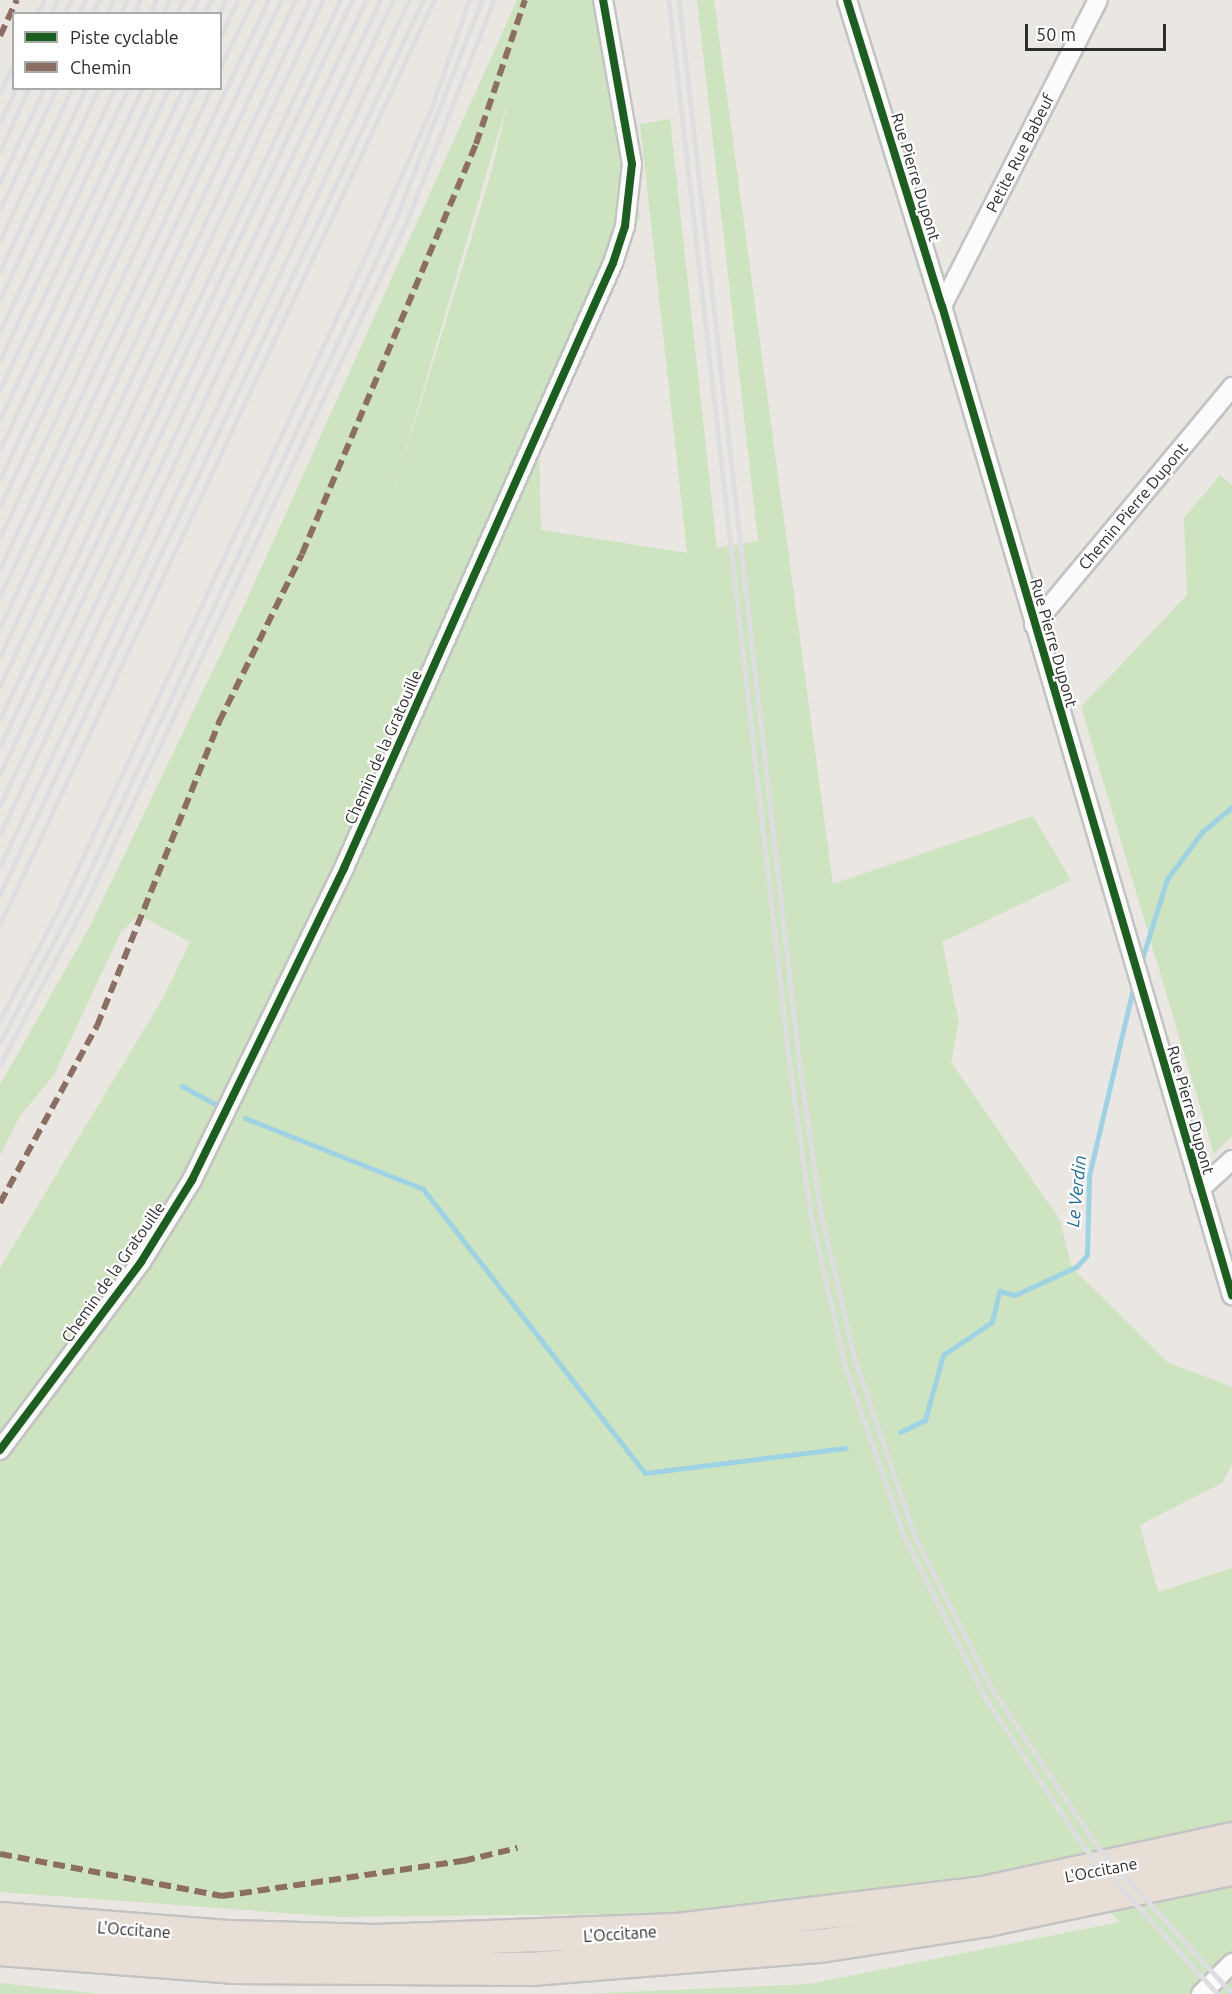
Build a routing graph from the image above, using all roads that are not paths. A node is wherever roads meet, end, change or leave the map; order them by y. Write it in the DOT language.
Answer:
graph roads {
  1 [pos="603,0"];
  2 [pos="847,0"];
  3 [pos="1098,0"];
  4 [pos="942,306"];
  5 [pos="1232,387"];
  6 [pos="1034,625"];
  7 [pos="1232,1160"];
  8 [pos="1200,1189"];
  9 [pos="1232,1295"];
  10 [pos="0,1450"];
  11 [pos="1232,1839"];
  12 [pos="1232,1869"];
  13 [pos="0,1919"];
  14 [pos="0,1949"];
  15 [pos="1232,1963"];
  16 [pos="1201,1994"];
  1 -- 10 [label="street, Chemin de la Gratouille"];
  2 -- 4 [label="street, Rue Pierre Dupont"];
  3 -- 4 [label="street, Petite Rue Babeuf"];
  4 -- 6 [label="street, Rue Pierre Dupont"];
  5 -- 6 [label="street, Chemin Pierre Dupont"];
  6 -- 8 [label="street, Rue Pierre Dupont"];
  7 -- 8 [label="street"];
  8 -- 9 [label="street, Rue Pierre Dupont"];
  11 -- 13 [label="highway, L'Occitane"];
  12 -- 14 [label="highway, L'Occitane"];
  15 -- 16 [label="street"];
}
